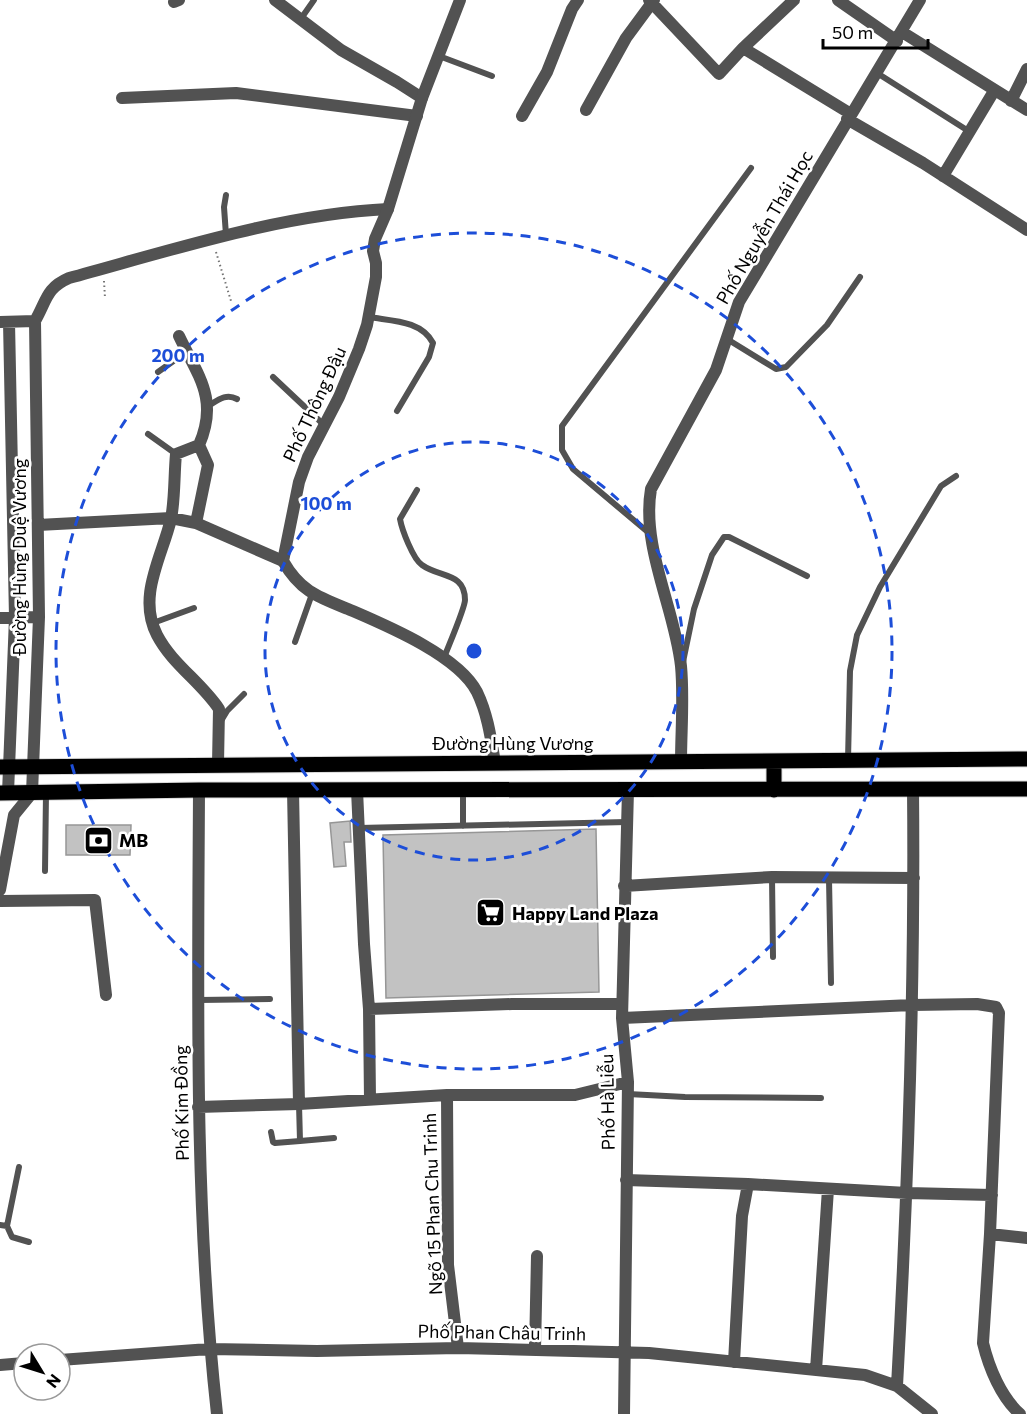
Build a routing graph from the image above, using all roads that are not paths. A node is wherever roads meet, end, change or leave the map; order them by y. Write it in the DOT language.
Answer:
graph roads {
  1 [pos="275,0"];
  2 [pos="314,0"];
  3 [pos="459,0"];
  4 [pos="578,0"];
  5 [pos="794,0"];
  6 [pos="838,0"];
  7 [pos="920,0"];
  8 [pos="651,1"];
  9 [pos="300,20"];
  10 [pos="900,37"];
  11 [pos="743,48"];
  12 [pos="438,55"];
  13 [pos="1027,69"];
  14 [pos="877,73"];
  15 [pos="492,76"];
  16 [pos="994,91"];
  17 [pos="422,98"];
  18 [pos="122,99"];
  19 [pos="1011,100"];
  20 [pos="586,110"];
  21 [pos="1027,110"];
  22 [pos="417,116"];
  23 [pos="522,116"];
  24 [pos="849,117"];
  25 [pos="970,132"];
  26 [pos="752,168"];
  27 [pos="943,176"];
  28 [pos="226,195"];
  29 [pos="388,208"];
  30 [pos="1027,230"];
  31 [pos="226,236"];
  32 [pos="860,277"];
  33 [pos="368,317"];
  34 [pos="35,321"];
  35 [pos="5,322"];
  36 [pos="179,336"];
  37 [pos="727,339"];
  38 [pos="186,352"];
  39 [pos="158,372"];
  40 [pos="273,377"];
  41 [pos="237,399"];
  42 [pos="208,406"];
  43 [pos="397,411"];
  44 [pos="324,425"];
  45 [pos="148,434"];
  46 [pos="199,445"];
  47 [pos="176,454"];
  48 [pos="956,476"];
  49 [pos="417,490"];
  50 [pos="171,518"];
  51 [pos="196,523"];
  52 [pos="38,525"];
  53 [pos="651,536"];
  54 [pos="283,561"];
  55 [pos="807,576"];
  56 [pos="312,594"];
  57 [pos="194,608"];
  58 [pos="39,616"];
  59 [pos="0,618"];
  60 [pos="15,618"];
  61 [pos="152,624"];
  62 [pos="295,642"];
  63 [pos="444,658"];
  64 [pos="681,665"];
  65 [pos="244,694"];
  66 [pos="218,727"];
  67 [pos="1027,759"];
  68 [pos="848,760"];
  69 [pos="774,761"];
  70 [pos="495,763"];
  71 [pos="681,763"];
  72 [pos="218,765"];
  73 [pos="34,766"];
  74 [pos="4,767"];
  75 [pos="913,789"];
  76 [pos="1027,789"];
  77 [pos="199,790"];
  78 [pos="293,790"];
  79 [pos="357,790"];
  80 [pos="463,790"];
  81 [pos="628,790"];
  82 [pos="774,790"];
  83 [pos="4,793"];
  84 [pos="39,793"];
  85 [pos="14,815"];
  86 [pos="627,822"];
  87 [pos="463,826"];
  88 [pos="358,828"];
  89 [pos="45,872"];
  90 [pos="772,877"];
  91 [pos="914,878"];
  92 [pos="829,879"];
  93 [pos="624,886"];
  94 [pos="0,890"];
  95 [pos="0,901"];
  96 [pos="773,957"];
  97 [pos="831,983"];
  98 [pos="106,995"];
  99 [pos="270,999"];
  100 [pos="198,1000"];
  101 [pos="622,1004"];
  102 [pos="912,1005"];
  103 [pos="369,1009"];
  104 [pos="622,1018"];
  105 [pos="627,1088"];
  106 [pos="447,1095"];
  107 [pos="821,1098"];
  108 [pos="370,1100"];
  109 [pos="299,1104"];
  110 [pos="198,1107"];
  111 [pos="271,1132"];
  112 [pos="334,1138"];
  113 [pos="300,1141"];
  114 [pos="19,1167"];
  115 [pos="626,1180"];
  116 [pos="748,1184"];
  117 [pos="828,1189"];
  118 [pos="907,1193"];
  119 [pos="992,1195"];
  120 [pos="3,1226"];
  121 [pos="990,1234"];
  122 [pos="1027,1238"];
  123 [pos="29,1242"];
  124 [pos="537,1256"];
  125 [pos="458,1348"];
  126 [pos="210,1349"];
  127 [pos="535,1350"];
  128 [pos="624,1352"];
  129 [pos="72,1359"];
  130 [pos="734,1362"];
  131 [pos="816,1370"];
  132 [pos="897,1386"];
  133 [pos="217,1414"];
  134 [pos="624,1414"];
  135 [pos="932,1414"];
  136 [pos="1020,1414"];
  1 -- 9 [label="street"];
  2 -- 9 [label="lane"];
  3 -- 12 [label="street, Phố Thông Đậu"];
  4 -- 23 [label="street"];
  5 -- 11 [label="street"];
  6 -- 10 [label="street"];
  7 -- 10 [label="street, Phố Nguyễn Thái Học"];
  8 -- 11 [label="street"];
  8 -- 20 [label="street"];
  9 -- 17 [label="street"];
  10 -- 14 [label="street, Phố Nguyễn Thái Học"];
  10 -- 16 [label="street"];
  11 -- 24 [label="street"];
  12 -- 15 [label="lane"];
  12 -- 17 [label="street, Phố Thông Đậu"];
  13 -- 19 [label="street"];
  14 -- 24 [label="street, Phố Nguyễn Thái Học"];
  14 -- 25 [label="lane"];
  16 -- 19 [label="street"];
  16 -- 25 [label="street"];
  17 -- 22 [label="street, Phố Thông Đậu"];
  18 -- 22 [label="street"];
  19 -- 21 [label="street"];
  22 -- 29 [label="street, Phố Thông Đậu"];
  24 -- 27 [label="street"];
  24 -- 37 [label="street, Phố Nguyễn Thái Học"];
  25 -- 27 [label="street"];
  26 -- 53 [label="lane"];
  27 -- 30 [label="street"];
  28 -- 31 [label="lane"];
  29 -- 31 [label="street"];
  29 -- 33 [label="street, Phố Thông Đậu"];
  31 -- 34 [label="street"];
  32 -- 37 [label="lane"];
  33 -- 43 [label="lane"];
  33 -- 44 [label="street, Phố Thông Đậu"];
  34 -- 35 [label="street"];
  34 -- 52 [label="street, Đường Hùng Duệ Vương"];
  35 -- 60 [label="street, Đường Hùng Duệ Vương"];
  36 -- 38 [label="street"];
  37 -- 53 [label="street, Phố Nguyễn Thái Học"];
  38 -- 39 [label="lane"];
  38 -- 42 [label="street"];
  40 -- 44 [label="lane"];
  41 -- 42 [label="lane"];
  42 -- 46 [label="street"];
  44 -- 54 [label="street, Phố Thông Đậu"];
  45 -- 47 [label="lane"];
  46 -- 47 [label="street"];
  46 -- 51 [label="street"];
  47 -- 50 [label="street"];
  48 -- 68 [label="lane"];
  49 -- 63 [label="lane"];
  50 -- 51 [label="street"];
  50 -- 52 [label="street"];
  50 -- 61 [label="street"];
  51 -- 54 [label="street"];
  52 -- 58 [label="street, Đường Hùng Duệ Vương"];
  53 -- 64 [label="street, Phố Nguyễn Thái Học"];
  54 -- 56 [label="street"];
  55 -- 64 [label="lane"];
  56 -- 62 [label="lane"];
  56 -- 63 [label="street"];
  57 -- 61 [label="lane"];
  58 -- 60 [label="street"];
  58 -- 73 [label="street, Đường Hùng Duệ Vương"];
  59 -- 60 [label="street"];
  60 -- 74 [label="street, Đường Hùng Duệ Vương"];
  61 -- 66 [label="street"];
  63 -- 70 [label="street"];
  64 -- 71 [label="street, Phố Nguyễn Thái Học"];
  65 -- 66 [label="lane"];
  66 -- 72 [label="street"];
  67 -- 68 [label="main road, Đường Hùng Vương"];
  68 -- 69 [label="main road, Đường Hùng Vương"];
  69 -- 71 [label="main road, Đường Hùng Vương"];
  69 -- 82 [label="main road"];
  70 -- 71 [label="main road, Đường Hùng Vương"];
  70 -- 72 [label="main road, Đường Hùng Vương"];
  72 -- 73 [label="main road, Đường Hùng Vương"];
  73 -- 74 [label="main road, Đường Hùng Vương"];
  73 -- 84 [label="street, Đường Hùng Duệ Vương"];
  74 -- 83 [label="street, Đường Hùng Duệ Vương"];
  75 -- 76 [label="main road"];
  75 -- 82 [label="main road"];
  75 -- 91 [label="street"];
  77 -- 78 [label="main road"];
  77 -- 84 [label="main road"];
  77 -- 100 [label="street, Phố Kim Đồng"];
  78 -- 79 [label="main road"];
  78 -- 109 [label="street"];
  79 -- 80 [label="main road"];
  79 -- 88 [label="street"];
  80 -- 81 [label="main road"];
  80 -- 87 [label="lane"];
  81 -- 82 [label="main road"];
  81 -- 86 [label="street, Phố Hà Liễu"];
  83 -- 84 [label="main road"];
  83 -- 85 [label="street, Đường Hùng Duệ Vương"];
  84 -- 85 [label="street"];
  84 -- 89 [label="lane"];
  85 -- 94 [label="street"];
  86 -- 87 [label="lane"];
  86 -- 93 [label="street, Phố Hà Liễu"];
  87 -- 88 [label="lane"];
  88 -- 103 [label="street"];
  90 -- 92 [label="street"];
  90 -- 93 [label="street"];
  90 -- 96 [label="lane"];
  91 -- 92 [label="street"];
  91 -- 102 [label="street"];
  92 -- 97 [label="lane"];
  93 -- 101 [label="street, Phố Hà Liễu"];
  95 -- 98 [label="street"];
  99 -- 100 [label="lane"];
  100 -- 110 [label="street, Phố Kim Đồng"];
  101 -- 103 [label="street"];
  101 -- 104 [label="street, Phố Hà Liễu"];
  102 -- 104 [label="street"];
  102 -- 118 [label="street"];
  102 -- 119 [label="street"];
  103 -- 108 [label="street"];
  104 -- 105 [label="street, Phố Hà Liễu"];
  105 -- 106 [label="street"];
  105 -- 107 [label="lane"];
  105 -- 115 [label="street, Phố Hà Liễu"];
  106 -- 108 [label="street"];
  106 -- 125 [label="street, Ngõ 15 Phan Chu Trinh"];
  108 -- 109 [label="street"];
  109 -- 110 [label="street"];
  109 -- 113 [label="lane"];
  110 -- 126 [label="street, Phố Kim Đồng"];
  111 -- 113 [label="lane"];
  112 -- 113 [label="lane"];
  114 -- 120 [label="lane"];
  115 -- 116 [label="street"];
  115 -- 128 [label="street, Phố Hà Liễu"];
  116 -- 117 [label="street"];
  116 -- 130 [label="street"];
  117 -- 118 [label="street"];
  117 -- 131 [label="street"];
  118 -- 119 [label="street"];
  118 -- 132 [label="street"];
  119 -- 121 [label="street"];
  120 -- 123 [label="lane"];
  121 -- 122 [label="street"];
  121 -- 136 [label="street"];
  124 -- 127 [label="street"];
  125 -- 126 [label="street, Phố Phan Châu Trinh"];
  125 -- 127 [label="street, Phố Phan Châu Trinh"];
  126 -- 129 [label="street, Phố Phan Châu Trinh"];
  126 -- 133 [label="street, Phố Kim Đồng"];
  127 -- 128 [label="street, Phố Phan Châu Trinh"];
  128 -- 130 [label="street, Phố Phan Châu Trinh"];
  128 -- 134 [label="street, Phố Hà Liễu"];
  130 -- 131 [label="street, Phố Phan Châu Trinh"];
  131 -- 132 [label="street, Phố Phan Châu Trinh"];
  132 -- 135 [label="street, Phố Phan Châu Trinh"];
}
